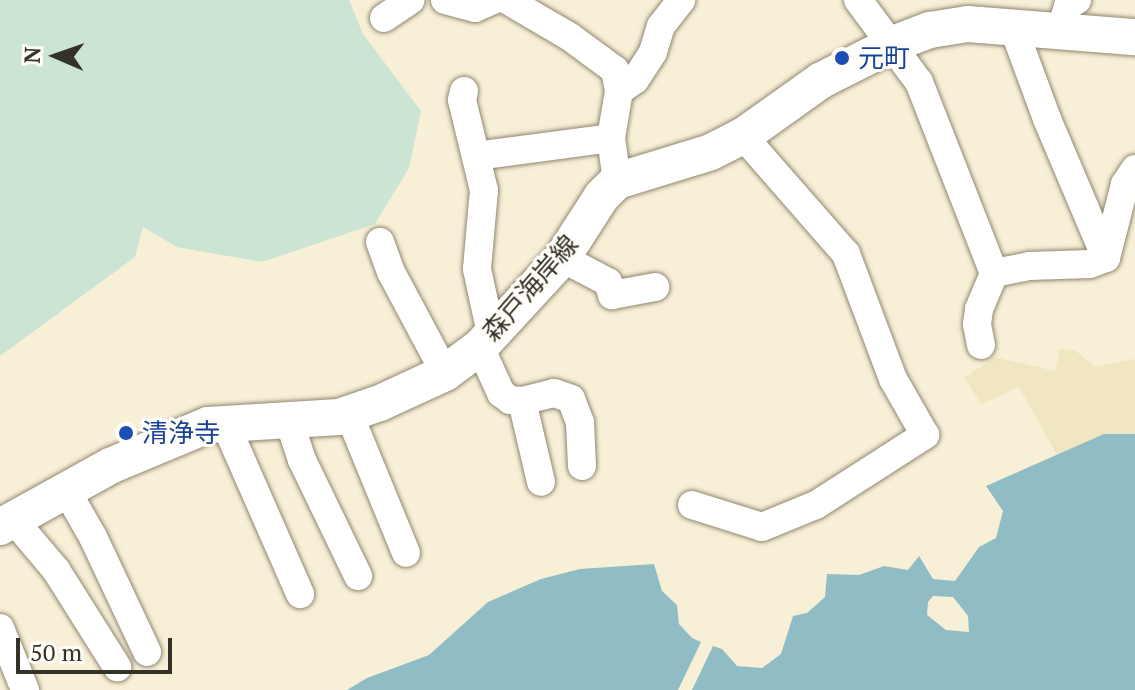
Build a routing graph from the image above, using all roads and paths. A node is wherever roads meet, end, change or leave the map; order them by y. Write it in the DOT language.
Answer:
graph roads {
  1 [pos="411,0"];
  2 [pos="445,0"];
  3 [pos="681,0"];
  4 [pos="858,0"];
  5 [pos="493,1"];
  6 [pos="1068,15"];
  7 [pos="384,18"];
  8 [pos="1013,27"];
  9 [pos="1135,37"];
  10 [pos="893,44"];
  11 [pos="464,91"];
  12 [pos="619,91"];
  13 [pos="743,136"];
  14 [pos="611,138"];
  15 [pos="476,156"];
  16 [pos="1135,169"];
  17 [pos="617,181"];
  18 [pos="380,242"];
  19 [pos="562,258"];
  20 [pos="1106,258"];
  21 [pos="994,273"];
  22 [pos="655,287"];
  23 [pos="486,340"];
  24 [pos="981,345"];
  25 [pos="445,373"];
  26 [pos="522,401"];
  27 [pos="349,414"];
  28 [pos="289,421"];
  29 [pos="225,423"];
  30 [pos="582,466"];
  31 [pos="541,482"];
  32 [pos="65,488"];
  33 [pos="692,505"];
  34 [pos="6,523"];
  35 [pos="406,553"];
  36 [pos="358,576"];
  37 [pos="300,594"];
  38 [pos="0,628"];
  39 [pos="147,652"];
  40 [pos="117,667"];
  41 [pos="25,690"];
  1 -- 7 [label="street"];
  2 -- 5 [label="street"];
  3 -- 12 [label="street"];
  4 -- 10 [label="street"];
  5 -- 12 [label="street"];
  6 -- 8 [label="main road"];
  6 -- 9 [label="main road"];
  8 -- 10 [label="main road"];
  8 -- 20 [label="street"];
  10 -- 13 [label="main road"];
  10 -- 21 [label="street"];
  11 -- 15 [label="street"];
  12 -- 14 [label="street"];
  13 -- 17 [label="main road"];
  13 -- 33 [label="street"];
  14 -- 15 [label="street"];
  14 -- 17 [label="street"];
  15 -- 23 [label="street"];
  16 -- 20 [label="street"];
  17 -- 19 [label="main road, 森戸海岸線"];
  18 -- 25 [label="street"];
  19 -- 22 [label="street"];
  19 -- 23 [label="main road, 森戸海岸線"];
  20 -- 21 [label="street"];
  21 -- 24 [label="street"];
  23 -- 25 [label="main road, 森戸海岸線"];
  23 -- 26 [label="street"];
  25 -- 27 [label="main road, 森戸海岸線"];
  26 -- 30 [label="street"];
  26 -- 31 [label="street"];
  27 -- 28 [label="main road, 森戸海岸線"];
  27 -- 35 [label="street"];
  28 -- 29 [label="main road, 森戸海岸線"];
  28 -- 36 [label="street"];
  29 -- 32 [label="main road, 森戸海岸線"];
  29 -- 37 [label="street"];
  32 -- 34 [label="main road, 森戸海岸線"];
  32 -- 39 [label="street"];
  34 -- 40 [label="street"];
  38 -- 41 [label="street"];
}
